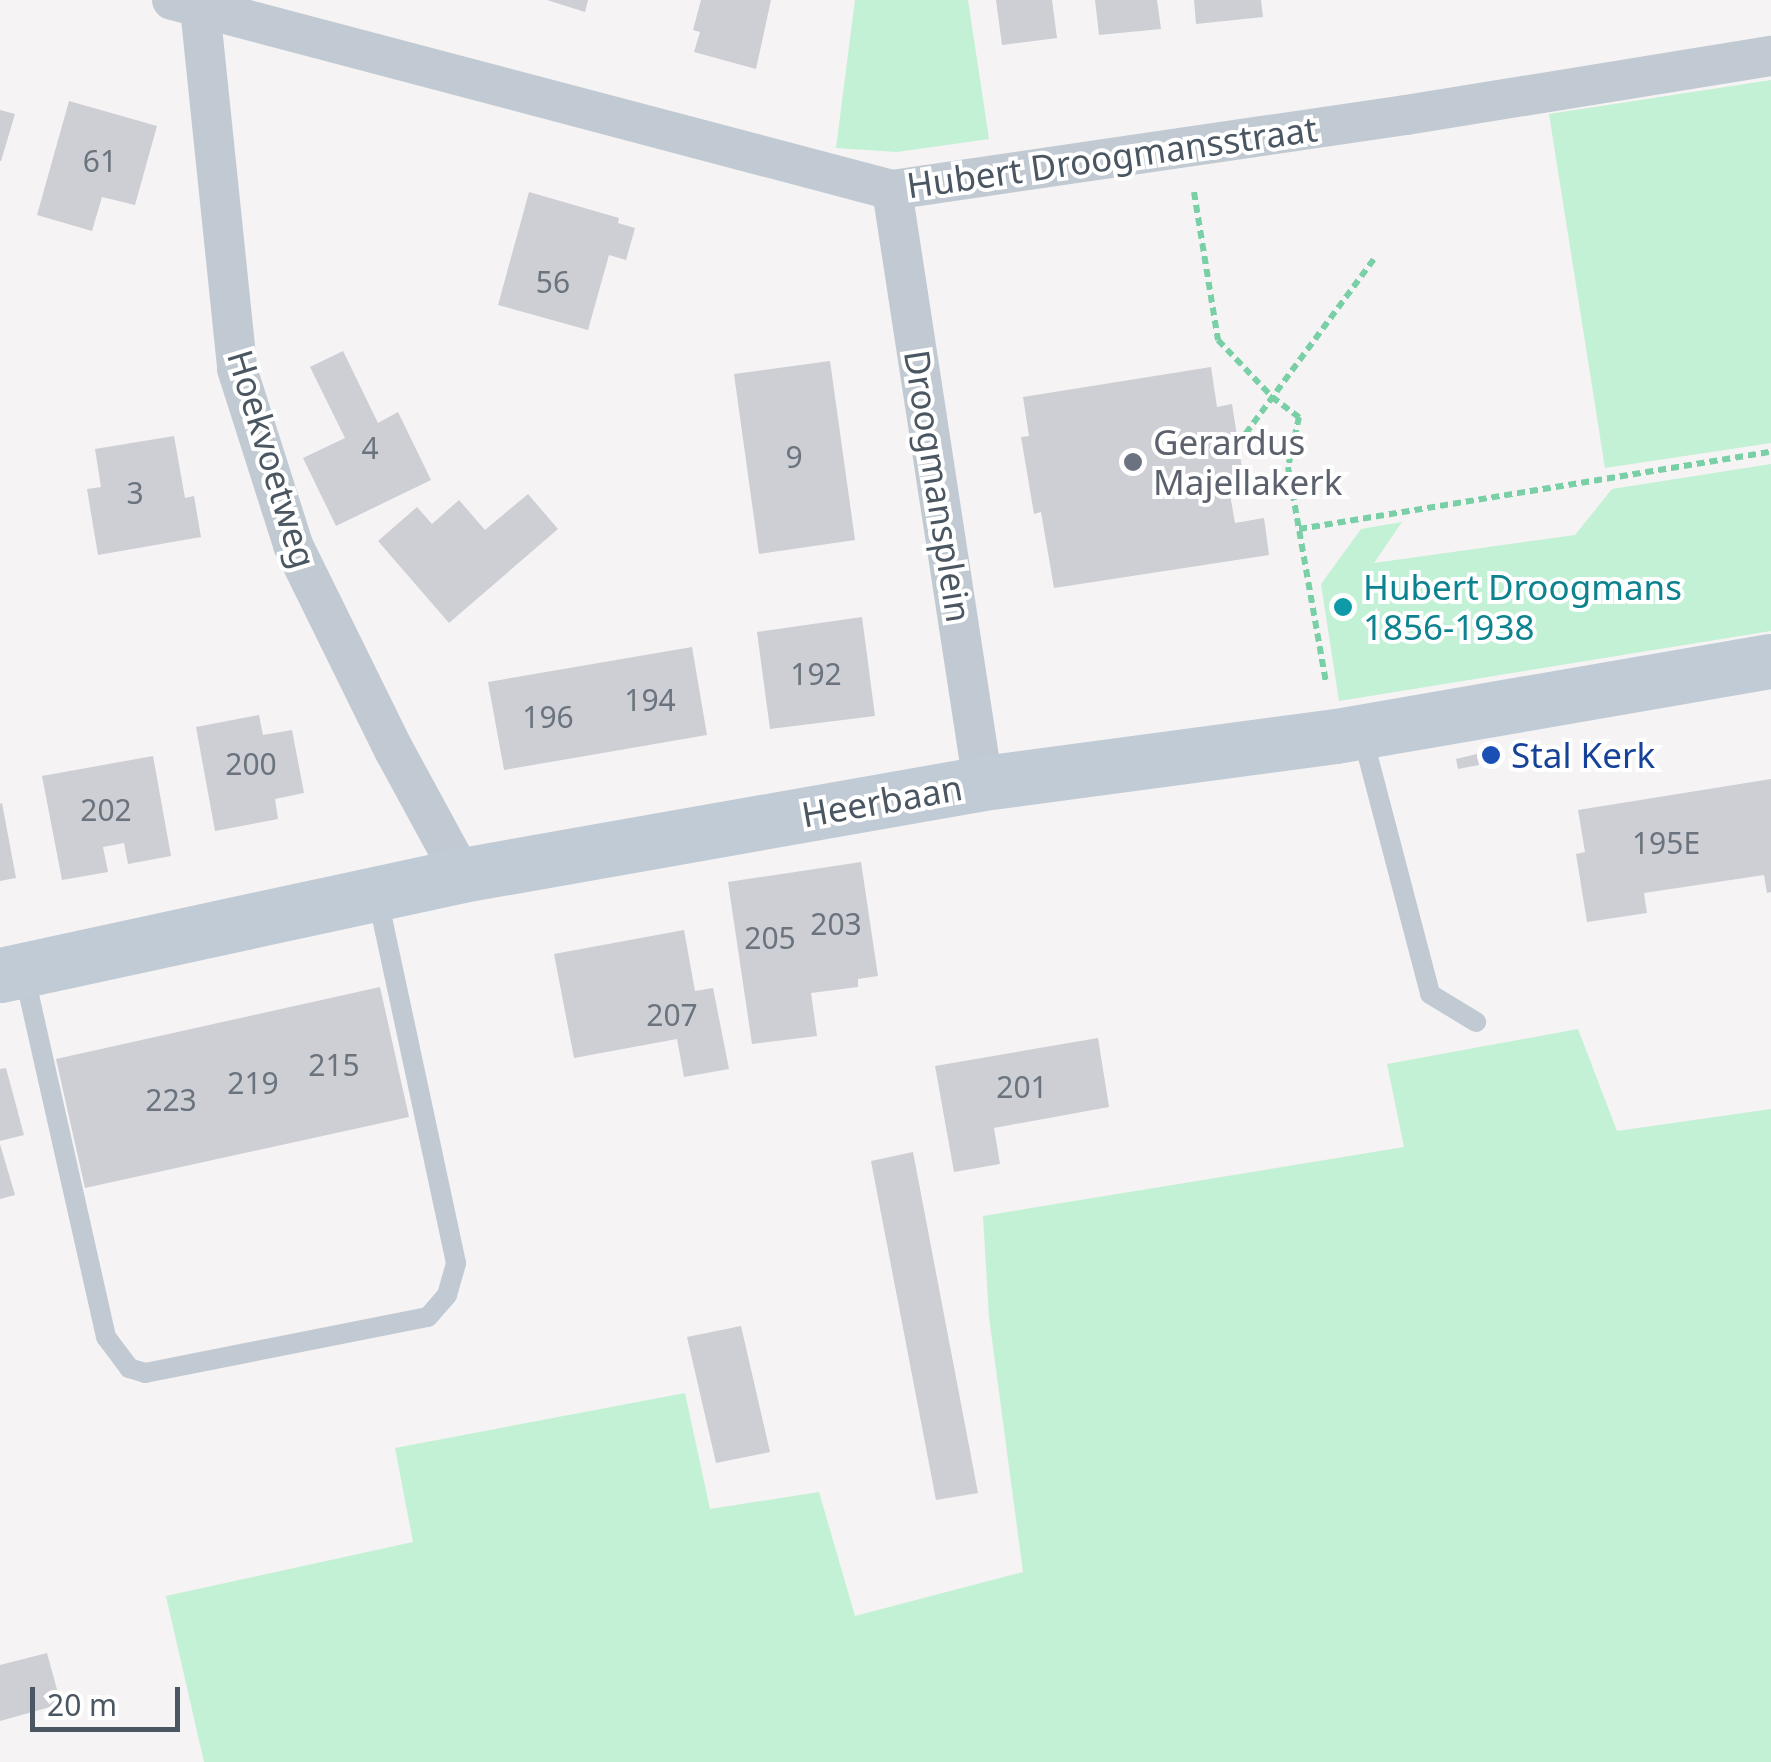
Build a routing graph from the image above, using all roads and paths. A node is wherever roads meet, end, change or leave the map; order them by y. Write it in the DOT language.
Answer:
graph roads {
  1 [pos="185,4"];
  2 [pos="1771,56"];
  3 [pos="1187,147"];
  4 [pos="892,190"];
  5 [pos="1376,256"];
  6 [pos="1272,397"];
  7 [pos="1238,444"];
  8 [pos="1771,452"];
  9 [pos="1299,529"];
  10 [pos="1771,661"];
  11 [pos="1348,734"];
  12 [pos="983,783"];
  13 [pos="462,874"];
  14 [pos="377,893"];
  15 [pos="12,973"];
  16 [pos="1476,1022"];
  1 -- 4 [label="street, Hubert Droogmansstraat"];
  1 -- 13 [label="street, Hoekvoetweg"];
  2 -- 3 [label="street, Hubert Droogmansstraat"];
  3 -- 4 [label="street, Hubert Droogmansstraat"];
  3 -- 6 [label="path"];
  4 -- 12 [label="street, Droogmansplein"];
  5 -- 6 [label="path"];
  6 -- 7 [label="path"];
  6 -- 9 [label="path"];
  8 -- 9 [label="path"];
  9 -- 11 [label="path"];
  10 -- 11 [label="street, Heerbaan"];
  11 -- 12 [label="street, Heerbaan"];
  11 -- 16 [label="lane"];
  12 -- 13 [label="street, Heerbaan"];
  13 -- 14 [label="street, Heerbaan"];
  14 -- 15 [label="street, Heerbaan"];
  14 -- 15 [label="lane"];
}
